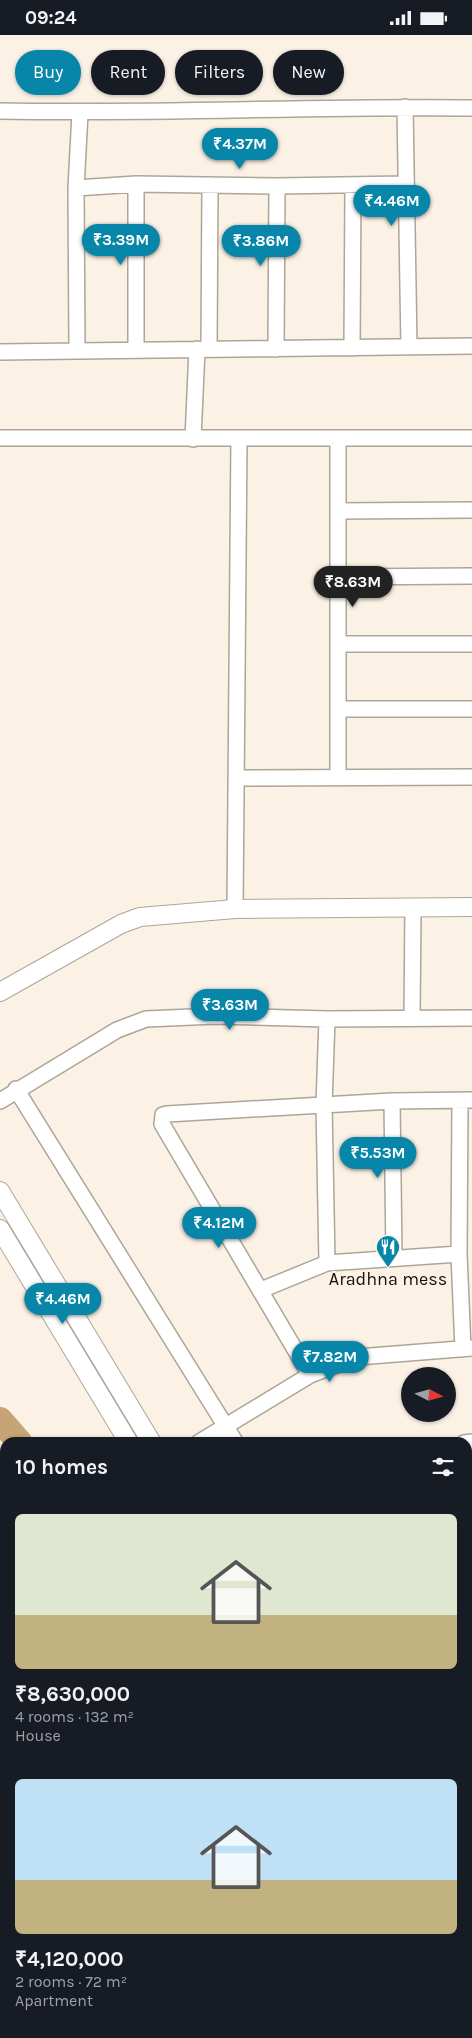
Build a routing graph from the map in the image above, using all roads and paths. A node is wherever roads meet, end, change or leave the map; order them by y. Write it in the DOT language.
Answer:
graph roads {
  1 [pos="405,107"];
  2 [pos="472,108"];
  3 [pos="0,111"];
  4 [pos="80,113"];
  5 [pos="136,184"];
  6 [pos="406,184"];
  7 [pos="210,185"];
  8 [pos="276,185"];
  9 [pos="353,185"];
  10 [pos="76,188"];
  11 [pos="472,346"];
  12 [pos="409,347"];
  13 [pos="352,348"];
  14 [pos="136,349"];
  15 [pos="203,349"];
  16 [pos="276,349"];
  17 [pos="77,350"];
  18 [pos="0,352"];
  19 [pos="0,438"];
  20 [pos="239,438"];
  21 [pos="338,438"];
  22 [pos="193,439"];
  23 [pos="472,439"];
  24 [pos="472,509"];
  25 [pos="338,511"];
  26 [pos="472,576"];
  27 [pos="338,577"];
  28 [pos="338,644"];
  29 [pos="472,644"];
  30 [pos="338,709"];
  31 [pos="472,709"];
  32 [pos="338,777"];
  33 [pos="472,777"];
  34 [pos="236,778"];
  35 [pos="472,907"];
  36 [pos="413,908"];
  37 [pos="235,909"];
  38 [pos="0,992"];
  39 [pos="412,1017"];
  40 [pos="472,1018"];
  41 [pos="327,1019"];
  42 [pos="16,1089"];
  43 [pos="466,1100"];
  44 [pos="0,1101"];
  45 [pos="392,1101"];
  46 [pos="324,1105"];
  47 [pos="0,1191"];
  48 [pos="0,1229"];
  49 [pos="459,1254"];
  50 [pos="394,1257"];
  51 [pos="327,1263"];
  52 [pos="261,1290"];
  53 [pos="468,1349"];
  54 [pos="310,1375"];
  55 [pos="226,1427"];
  56 [pos="125,1437"];
  57 [pos="148,1437"];
  58 [pos="208,1437"];
  59 [pos="232,1437"];
  1 -- 2 [label="street"];
  1 -- 4 [label="street"];
  1 -- 6 [label="street"];
  3 -- 4 [label="street"];
  4 -- 10 [label="street"];
  5 -- 7 [label="street"];
  5 -- 10 [label="street"];
  5 -- 14 [label="street"];
  6 -- 9 [label="street"];
  6 -- 12 [label="street"];
  7 -- 8 [label="street"];
  7 -- 15 [label="street"];
  8 -- 9 [label="street"];
  8 -- 16 [label="street"];
  9 -- 13 [label="street"];
  10 -- 17 [label="street"];
  11 -- 12 [label="street"];
  12 -- 13 [label="street"];
  13 -- 16 [label="street"];
  14 -- 15 [label="street"];
  14 -- 17 [label="street"];
  15 -- 16 [label="street"];
  15 -- 22 [label="street"];
  17 -- 18 [label="street"];
  19 -- 22 [label="street"];
  20 -- 21 [label="street"];
  20 -- 22 [label="street"];
  20 -- 34 [label="street"];
  21 -- 23 [label="street"];
  21 -- 25 [label="street"];
  24 -- 25 [label="street"];
  25 -- 27 [label="street"];
  26 -- 27 [label="street"];
  27 -- 28 [label="street"];
  28 -- 29 [label="street"];
  28 -- 30 [label="street"];
  30 -- 31 [label="street"];
  30 -- 32 [label="street"];
  32 -- 33 [label="street"];
  32 -- 34 [label="street"];
  34 -- 37 [label="street"];
  35 -- 36 [label="street"];
  36 -- 37 [label="street"];
  36 -- 39 [label="street"];
  37 -- 38 [label="street"];
  39 -- 40 [label="street"];
  39 -- 41 [label="street"];
  41 -- 42 [label="street"];
  41 -- 46 [label="street"];
  42 -- 44 [label="street"];
  42 -- 55 [label="street"];
  43 -- 45 [label="street"];
  43 -- 49 [label="street"];
  45 -- 46 [label="street"];
  45 -- 50 [label="street"];
  46 -- 51 [label="street"];
  46 -- 52 [label="street"];
  47 -- 57 [label="street"];
  48 -- 56 [label="street"];
  49 -- 50 [label="street"];
  49 -- 53 [label="street"];
  50 -- 51 [label="street"];
  51 -- 52 [label="street"];
  52 -- 54 [label="street"];
  53 -- 54 [label="street"];
  54 -- 55 [label="street"];
  55 -- 58 [label="street"];
  55 -- 59 [label="street"];
}
